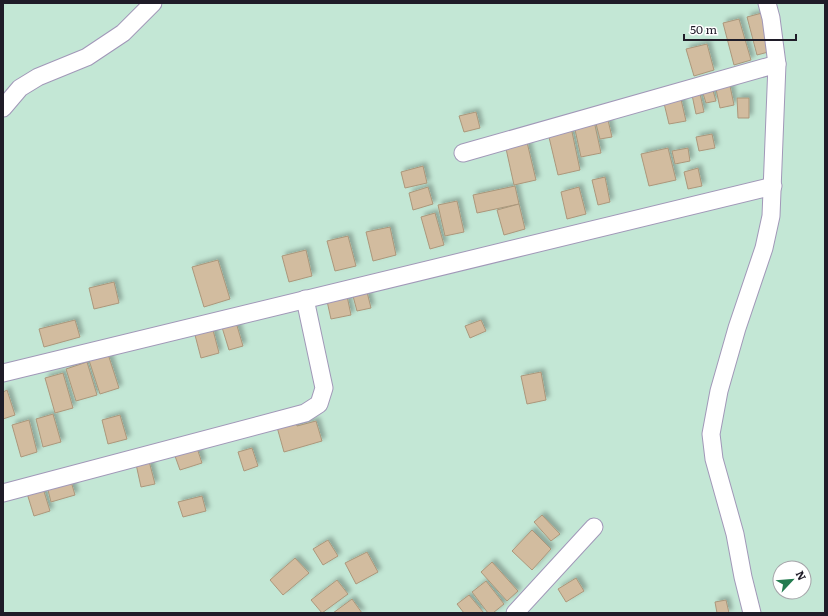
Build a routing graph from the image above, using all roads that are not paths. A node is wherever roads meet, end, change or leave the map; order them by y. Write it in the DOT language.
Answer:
graph roads {
  1 [pos="153,3"];
  2 [pos="767,3"];
  3 [pos="777,64"];
  4 [pos="3,108"];
  5 [pos="463,153"];
  6 [pos="774,186"];
  7 [pos="305,299"];
  8 [pos="3,373"];
  9 [pos="3,493"];
  10 [pos="594,527"];
  11 [pos="515,613"];
  12 [pos="752,613"];
  1 -- 4 [label="street"];
  2 -- 3 [label="street"];
  3 -- 5 [label="street"];
  3 -- 6 [label="street"];
  6 -- 7 [label="street"];
  6 -- 12 [label="street"];
  7 -- 8 [label="street"];
  7 -- 9 [label="street"];
  10 -- 11 [label="street"];
}
